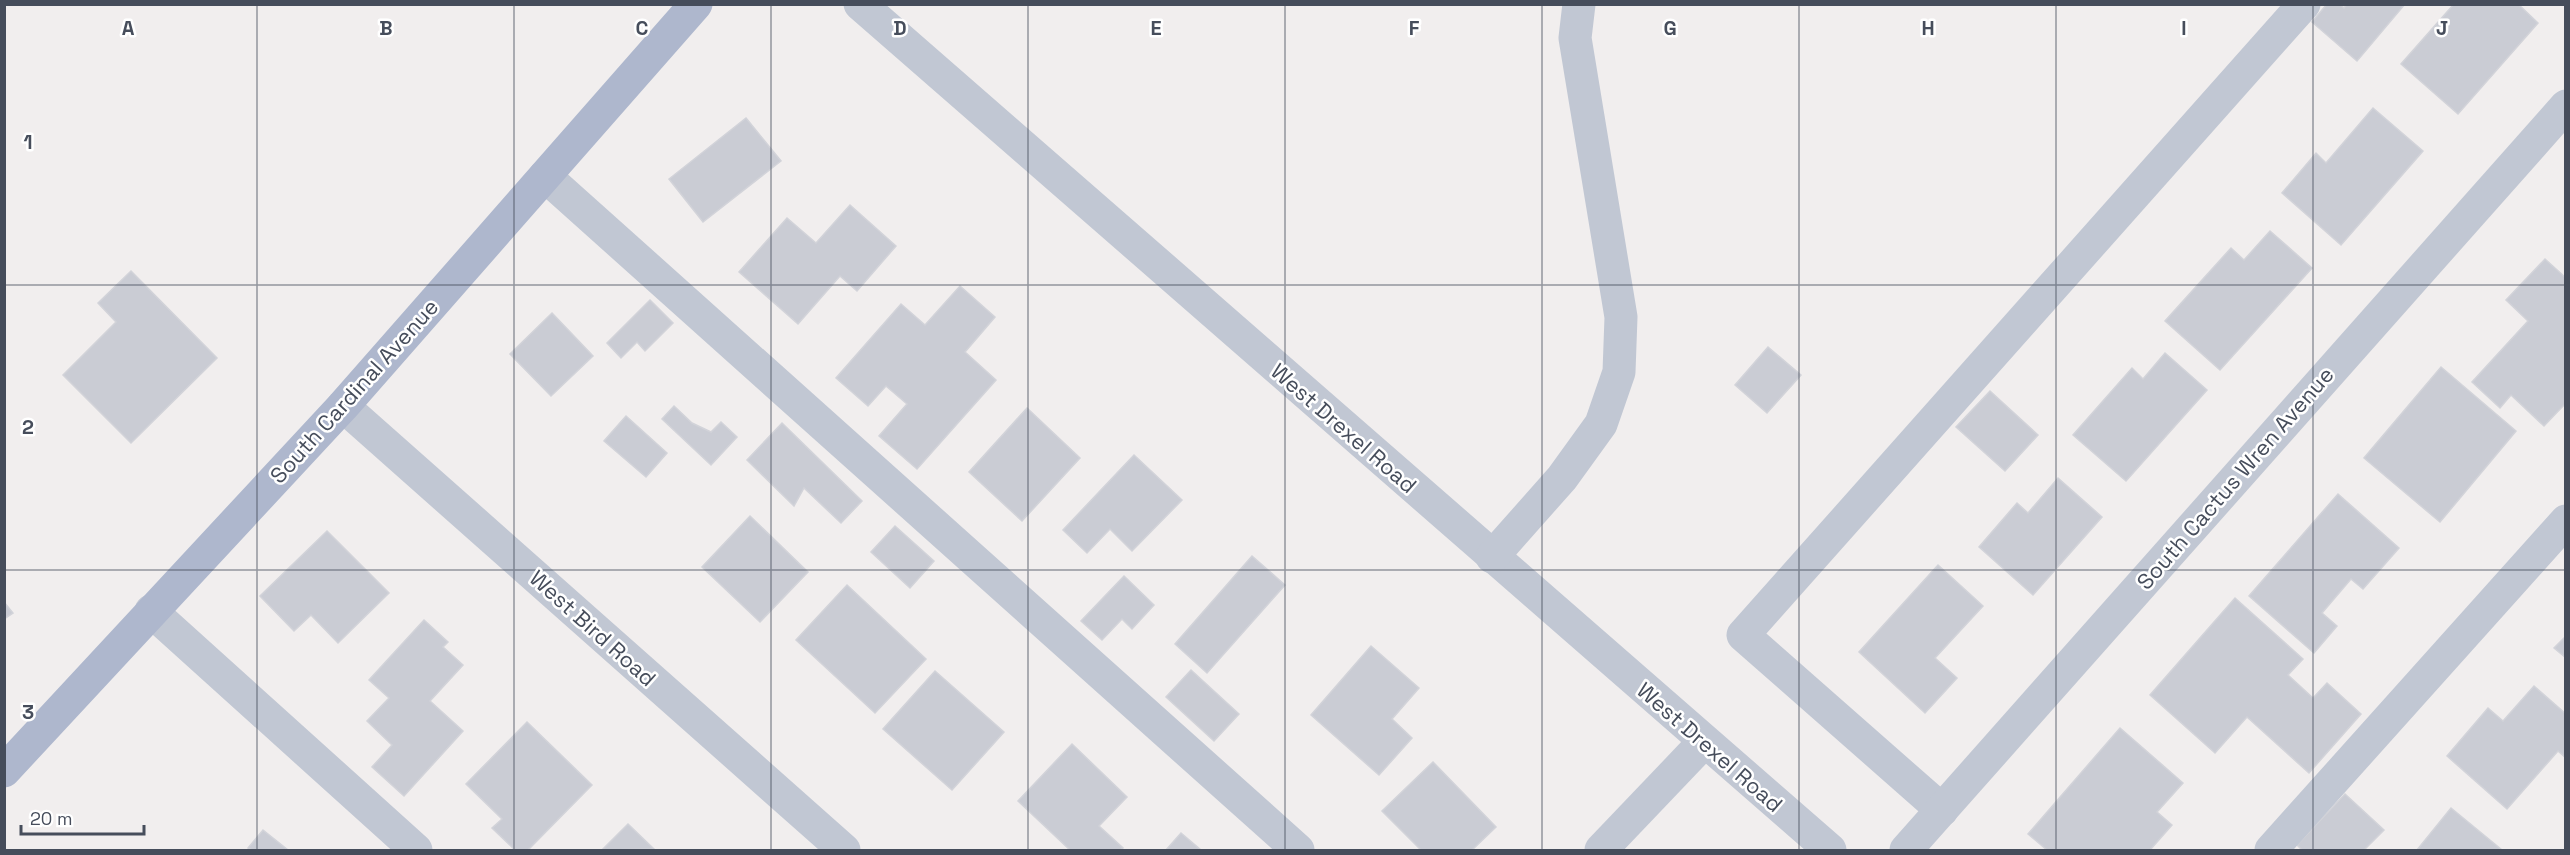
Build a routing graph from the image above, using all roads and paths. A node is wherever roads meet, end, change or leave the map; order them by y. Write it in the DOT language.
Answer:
graph roads {
  1 [pos="696,4"];
  2 [pos="860,4"];
  3 [pos="1579,4"];
  4 [pos="2304,4"];
  5 [pos="2565,106"];
  6 [pos="545,176"];
  7 [pos="343,406"];
  8 [pos="2565,520"];
  9 [pos="1492,557"];
  10 [pos="151,610"];
  11 [pos="1704,742"];
  12 [pos="4,771"];
  13 [pos="1942,810"];
  14 [pos="416,850"];
  15 [pos="844,850"];
  16 [pos="1298,850"];
  17 [pos="1601,850"];
  18 [pos="1830,850"];
  19 [pos="1906,850"];
  20 [pos="2271,850"];
  1 -- 6 [label="main road, South Cardinal Avenue"];
  2 -- 9 [label="street, West Drexel Road"];
  3 -- 9 [label="street"];
  4 -- 13 [label="street"];
  5 -- 13 [label="street, South Cactus Wren Avenue"];
  6 -- 7 [label="main road, South Cardinal Avenue"];
  6 -- 16 [label="street"];
  7 -- 10 [label="main road, South Cardinal Avenue"];
  7 -- 15 [label="street, West Bird Road"];
  8 -- 20 [label="street"];
  9 -- 11 [label="street, West Drexel Road"];
  10 -- 12 [label="main road, South Cardinal Avenue"];
  10 -- 14 [label="street"];
  11 -- 17 [label="street"];
  11 -- 18 [label="street, West Drexel Road"];
  13 -- 19 [label="street, South Cactus Wren Avenue"];
}
